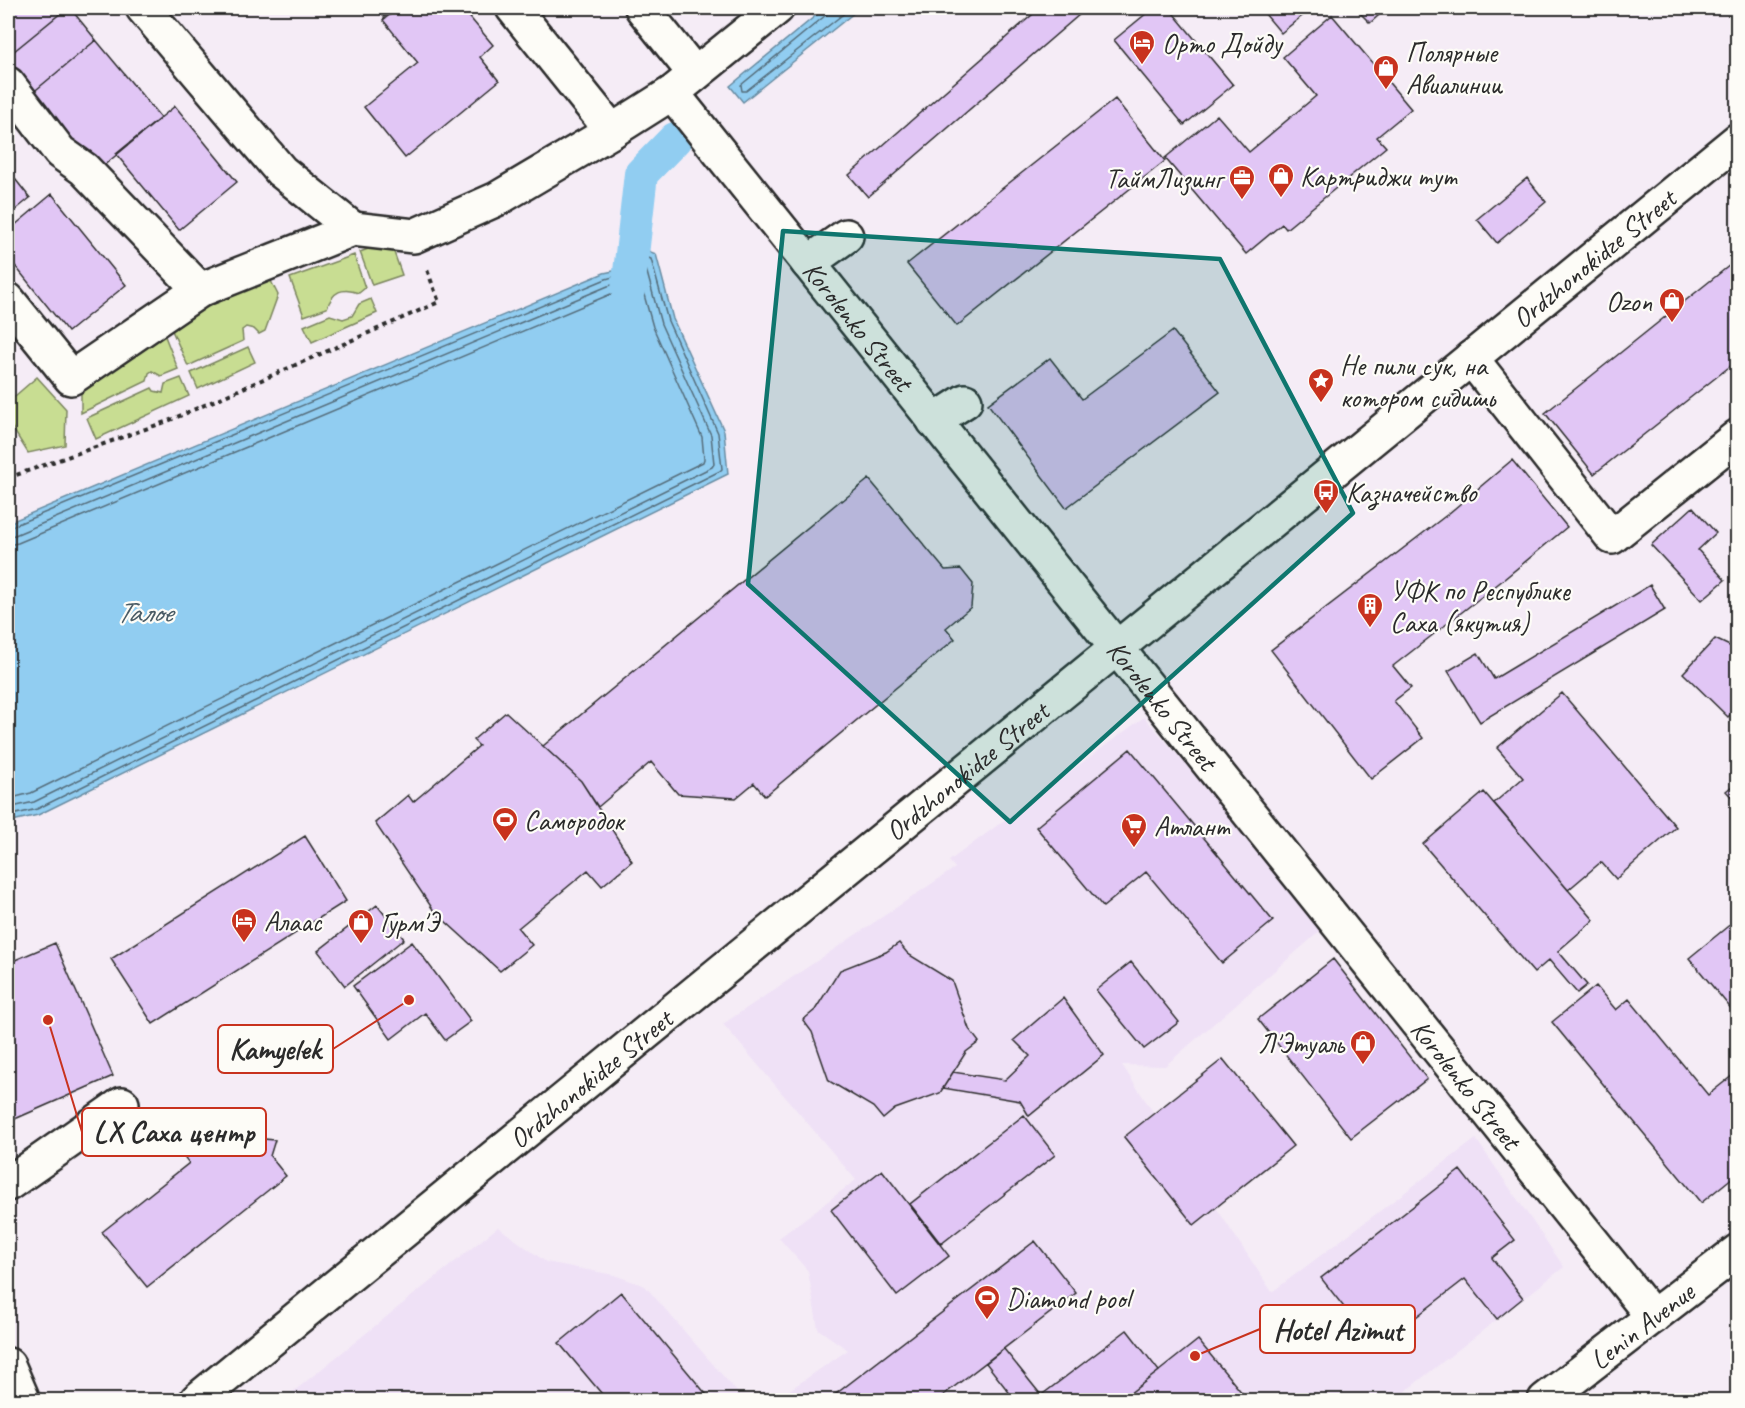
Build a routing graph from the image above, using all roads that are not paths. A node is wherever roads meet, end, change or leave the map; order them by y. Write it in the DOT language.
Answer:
graph roads {
  1 [pos="143,8"];
  2 [pos="513,8"];
  3 [pos="642,8"];
  4 [pos="777,8"];
  5 [pos="8,84"];
  6 [pos="683,84"];
  7 [pos="612,131"];
  8 [pos="1737,140"];
  9 [pos="353,229"];
  10 [pos="846,236"];
  11 [pos="808,263"];
  12 [pos="200,290"];
  13 [pos="8,300"];
  14 [pos="1471,358"];
  15 [pos="965,401"];
  16 [pos="934,421"];
  17 [pos="1737,436"];
  18 [pos="1116,648"];
  19 [pos="122,1104"];
  20 [pos="8,1184"];
  21 [pos="1737,1251"];
  22 [pos="1653,1317"];
  23 [pos="8,1365"];
  24 [pos="23,1401"];
  25 [pos="197,1401"];
  26 [pos="1545,1401"];
  1 -- 9 [label="street"];
  2 -- 7 [label="street"];
  3 -- 6 [label="street, Korolenko Street"];
  4 -- 6 [label="street"];
  5 -- 12 [label="street"];
  6 -- 7 [label="street"];
  6 -- 11 [label="street, Korolenko Street"];
  7 -- 9 [label="street"];
  8 -- 14 [label="street, Ordzhonokidze Street"];
  9 -- 12 [label="street"];
  10 -- 11 [label="street"];
  11 -- 16 [label="street, Korolenko Street"];
  12 -- 13 [label="street"];
  14 -- 17 [label="street"];
  14 -- 18 [label="street, Ordzhonokidze Street"];
  15 -- 16 [label="street"];
  16 -- 18 [label="street, Korolenko Street"];
  18 -- 22 [label="street, Korolenko Street"];
  18 -- 25 [label="street, Ordzhonokidze Street"];
  19 -- 20 [label="street"];
  21 -- 22 [label="street, Lenin Avenue"];
  22 -- 26 [label="street, Lenin Avenue"];
  23 -- 24 [label="street"];
}
